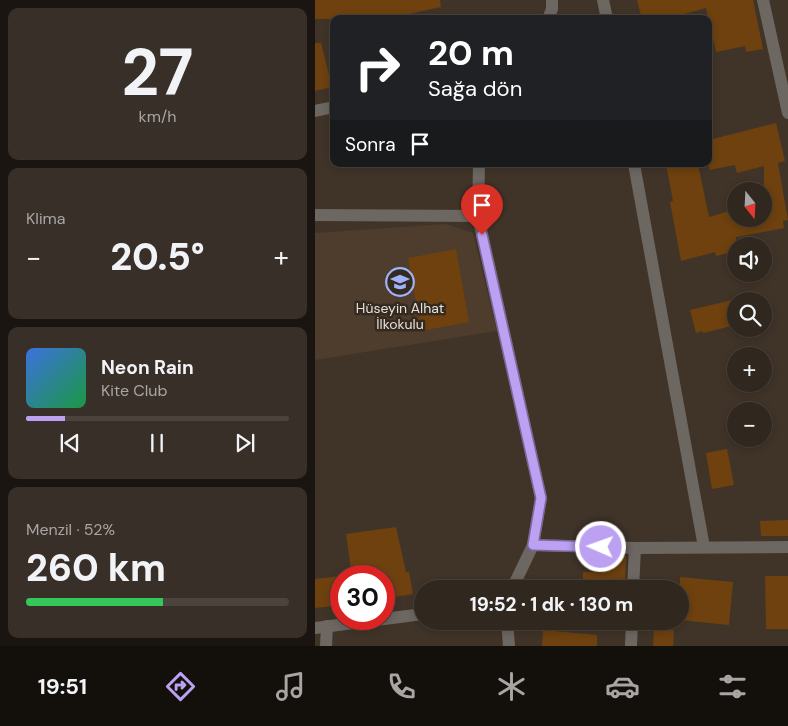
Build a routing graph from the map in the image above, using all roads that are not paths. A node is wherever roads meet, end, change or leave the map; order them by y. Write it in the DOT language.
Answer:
graph roads {
  1 [pos="552,0"];
  2 [pos="603,0"];
  3 [pos="763,0"];
  4 [pos="550,15"];
  5 [pos="606,15"];
  6 [pos="330,108"];
  7 [pos="315,111"];
  8 [pos="788,113"];
  9 [pos="479,167"];
  10 [pos="634,167"];
  11 [pos="315,215"];
  12 [pos="478,216"];
  13 [pos="533,545"];
  14 [pos="704,547"];
  15 [pos="788,547"];
  16 [pos="635,548"];
  17 [pos="516,580"];
  18 [pos="633,580"];
  19 [pos="414,615"];
  20 [pos="395,618"];
  21 [pos="321,627"];
  22 [pos="508,630"];
  23 [pos="632,630"];
  24 [pos="326,646"];
  25 [pos="509,646"];
  26 [pos="631,646"];
  1 -- 4 [label="street"];
  2 -- 5 [label="street"];
  3 -- 8 [label="street"];
  6 -- 7 [label="street"];
  9 -- 12 [label="street"];
  10 -- 14 [label="street"];
  11 -- 12 [label="street"];
  12 -- 13 [label="street"];
  13 -- 16 [label="street"];
  13 -- 17 [label="street"];
  14 -- 15 [label="street"];
  14 -- 16 [label="street"];
  16 -- 18 [label="street"];
  19 -- 20 [label="street"];
  21 -- 24 [label="street"];
  22 -- 25 [label="street"];
  23 -- 26 [label="street"];
}
